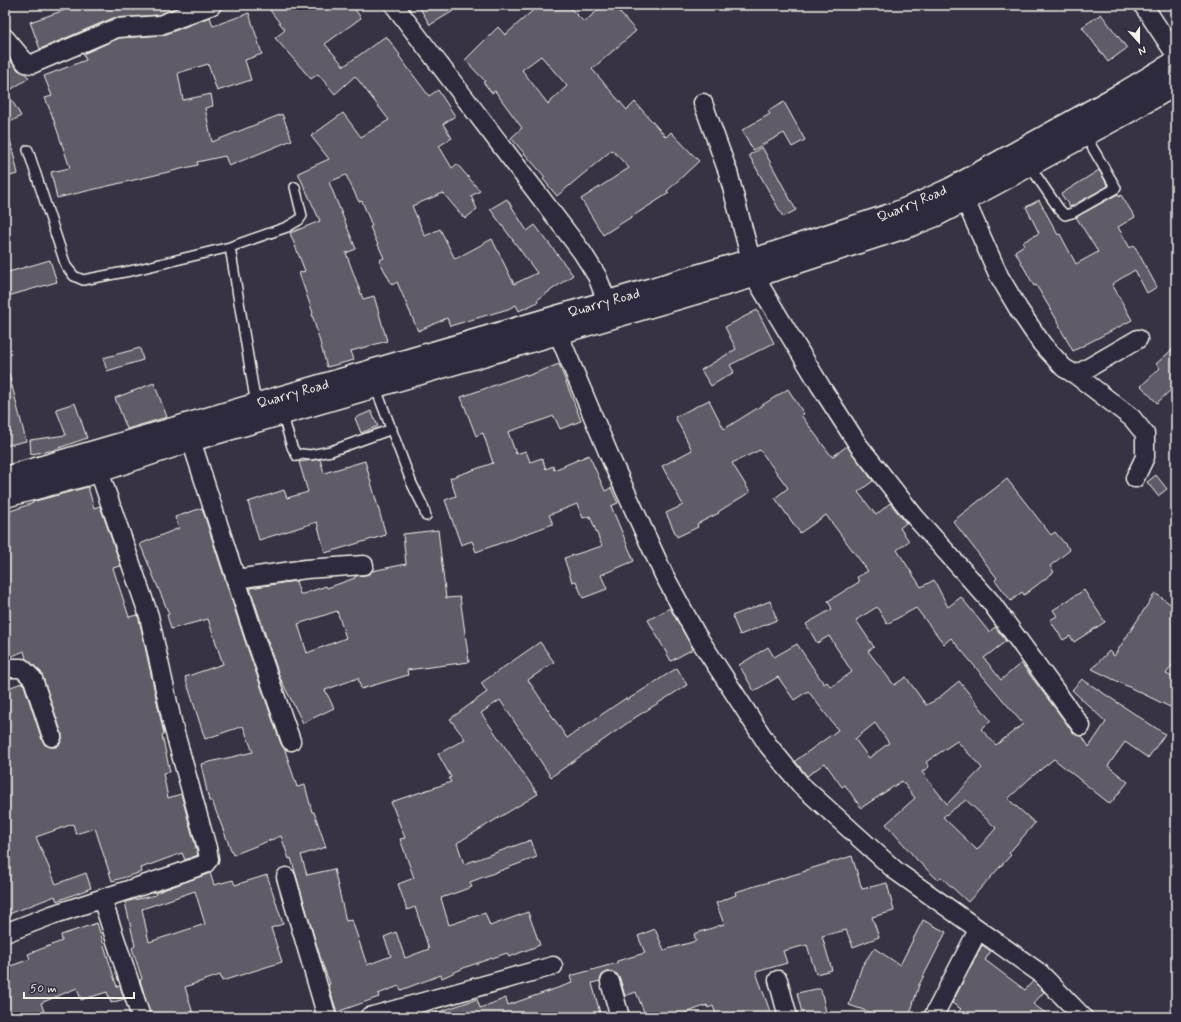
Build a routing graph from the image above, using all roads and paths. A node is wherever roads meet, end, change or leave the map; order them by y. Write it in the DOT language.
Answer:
graph roads {
  1 [pos="212,5"];
  2 [pos="394,5"];
  3 [pos="1143,5"];
  4 [pos="5,38"];
  5 [pos="1176,55"];
  6 [pos="1176,62"];
  7 [pos="1176,84"];
  8 [pos="703,102"];
  9 [pos="1084,135"];
  10 [pos="28,150"];
  11 [pos="1029,165"];
  12 [pos="295,187"];
  13 [pos="965,200"];
  14 [pos="230,247"];
  15 [pos="752,268"];
  16 [pos="607,302"];
  17 [pos="558,333"];
  18 [pos="1138,339"];
  19 [pos="1076,375"];
  20 [pos="375,386"];
  21 [pos="256,405"];
  22 [pos="282,413"];
  23 [pos="392,429"];
  24 [pos="191,440"];
  25 [pos="99,471"];
  26 [pos="5,478"];
  27 [pos="1135,478"];
  28 [pos="5,496"];
  29 [pos="426,516"];
  30 [pos="364,565"];
  31 [pos="236,579"];
  32 [pos="5,668"];
  33 [pos="1081,726"];
  34 [pos="52,737"];
  35 [pos="291,741"];
  36 [pos="286,877"];
  37 [pos="102,899"];
  38 [pos="978,930"];
  39 [pos="5,933"];
  40 [pos="553,966"];
  41 [pos="778,980"];
  42 [pos="610,982"];
  43 [pos="142,1017"];
  44 [pos="327,1017"];
  45 [pos="369,1017"];
  46 [pos="620,1017"];
  47 [pos="788,1017"];
  48 [pos="932,1017"];
  49 [pos="1083,1017"];
  1 -- 4 [label="street"];
  2 -- 16 [label="street"];
  3 -- 5 [label="street"];
  6 -- 15 [label="main road, Quarry Road"];
  7 -- 9 [label="main road, Quarry Road"];
  8 -- 15 [label="street"];
  9 -- 11 [label="main road, Quarry Road"];
  9 -- 11 [label="lane"];
  10 -- 14 [label="lane"];
  11 -- 13 [label="main road, Quarry Road"];
  12 -- 14 [label="lane"];
  13 -- 15 [label="main road, Quarry Road"];
  13 -- 19 [label="street"];
  14 -- 21 [label="lane"];
  15 -- 16 [label="main road, Quarry Road"];
  15 -- 17 [label="main road, Quarry Road"];
  15 -- 33 [label="street"];
  16 -- 21 [label="main road, Quarry Road"];
  17 -- 20 [label="main road, Quarry Road"];
  17 -- 38 [label="street"];
  18 -- 19 [label="street"];
  19 -- 27 [label="street"];
  20 -- 22 [label="main road, Quarry Road"];
  20 -- 23 [label="lane"];
  21 -- 26 [label="main road, Quarry Road"];
  22 -- 23 [label="lane"];
  22 -- 24 [label="main road, Quarry Road"];
  23 -- 29 [label="lane"];
  24 -- 25 [label="main road, Quarry Road"];
  24 -- 31 [label="street"];
  25 -- 28 [label="main road, Quarry Road"];
  25 -- 37 [label="street"];
  30 -- 31 [label="street"];
  31 -- 35 [label="street"];
  32 -- 34 [label="street"];
  36 -- 44 [label="street"];
  37 -- 39 [label="street"];
  37 -- 43 [label="street"];
  38 -- 48 [label="street"];
  38 -- 49 [label="street"];
  40 -- 45 [label="street"];
  41 -- 47 [label="street"];
  42 -- 46 [label="street"];
}
